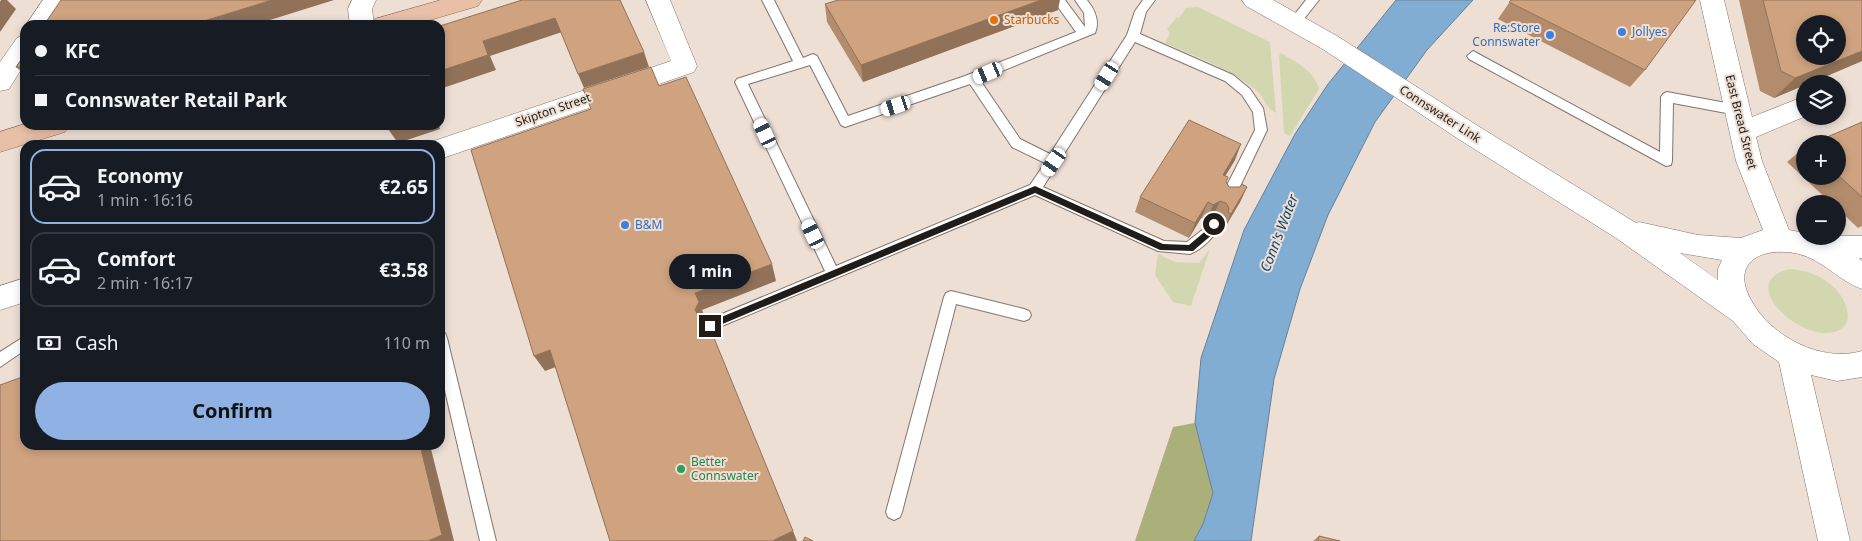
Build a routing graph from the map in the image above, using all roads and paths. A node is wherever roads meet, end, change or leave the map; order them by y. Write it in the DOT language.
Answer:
graph roads {
  1 [pos="54,0"];
  2 [pos="364,0"];
  3 [pos="470,0"];
  4 [pos="658,0"];
  5 [pos="768,0"];
  6 [pos="1059,0"];
  7 [pos="1081,0"];
  8 [pos="1149,0"];
  9 [pos="1254,0"];
  10 [pos="1313,0"];
  11 [pos="1712,0"];
  12 [pos="41,20"];
  13 [pos="361,20"];
  14 [pos="400,20"];
  15 [pos="1295,22"];
  16 [pos="1083,33"];
  17 [pos="1133,36"];
  18 [pos="20,52"];
  19 [pos="1473,56"];
  20 [pos="800,63"];
  21 [pos="973,79"];
  22 [pos="0,82"];
  23 [pos="1796,108"];
  24 [pos="1740,121"];
  25 [pos="40,130"];
  26 [pos="0,142"];
  27 [pos="445,147"];
  28 [pos="1054,162"];
  29 [pos="1035,189"];
  30 [pos="1228,196"];
  31 [pos="1214,224"];
  32 [pos="1625,230"];
  33 [pos="1792,242"];
  34 [pos="1862,247"];
  35 [pos="1745,250"];
  36 [pos="833,274"];
  37 [pos="1862,277"];
  38 [pos="20,292"];
  39 [pos="0,298"];
  40 [pos="1742,312"];
  41 [pos="1024,315"];
  42 [pos="710,326"];
  43 [pos="20,346"];
  44 [pos="1792,354"];
  45 [pos="445,359"];
  46 [pos="0,360"];
  47 [pos="1862,364"];
  48 [pos="894,512"];
  49 [pos="488,541"];
  50 [pos="1834,541"];
  1 -- 12 [label="street"];
  2 -- 13 [label="street"];
  3 -- 14 [label="main road"];
  4 -- 27 [label="street, Skipton Street"];
  5 -- 20 [label="lane"];
  6 -- 16 [label="lane"];
  7 -- 16 [label="lane"];
  8 -- 17 [label="lane"];
  9 -- 15 [label="street, Connswater Link"];
  10 -- 15 [label="lane"];
  11 -- 24 [label="street, East Bread Street"];
  15 -- 32 [label="street, Connswater Link"];
  16 -- 21 [label="lane"];
  17 -- 28 [label="lane"];
  17 -- 30 [label="lane"];
  18 -- 22 [label="street"];
  19 -- 24 [label="lane"];
  20 -- 21 [label="lane"];
  20 -- 36 [label="lane"];
  21 -- 28 [label="lane"];
  23 -- 24 [label="street"];
  24 -- 33 [label="street, East Bread Street"];
  25 -- 26 [label="main road"];
  28 -- 29 [label="lane"];
  29 -- 31 [label="lane"];
  29 -- 36 [label="lane"];
  32 -- 35 [label="street, Connswater Link"];
  32 -- 40 [label="street, Connswater Link"];
  33 -- 34 [label="street"];
  33 -- 35 [label="street"];
  33 -- 37 [label="street"];
  35 -- 40 [label="street"];
  36 -- 42 [label="lane"];
  38 -- 39 [label="street"];
  40 -- 44 [label="street"];
  41 -- 48 [label="lane"];
  43 -- 46 [label="lane"];
  44 -- 47 [label="street"];
  44 -- 50 [label="street"];
  45 -- 49 [label="lane"];
}
